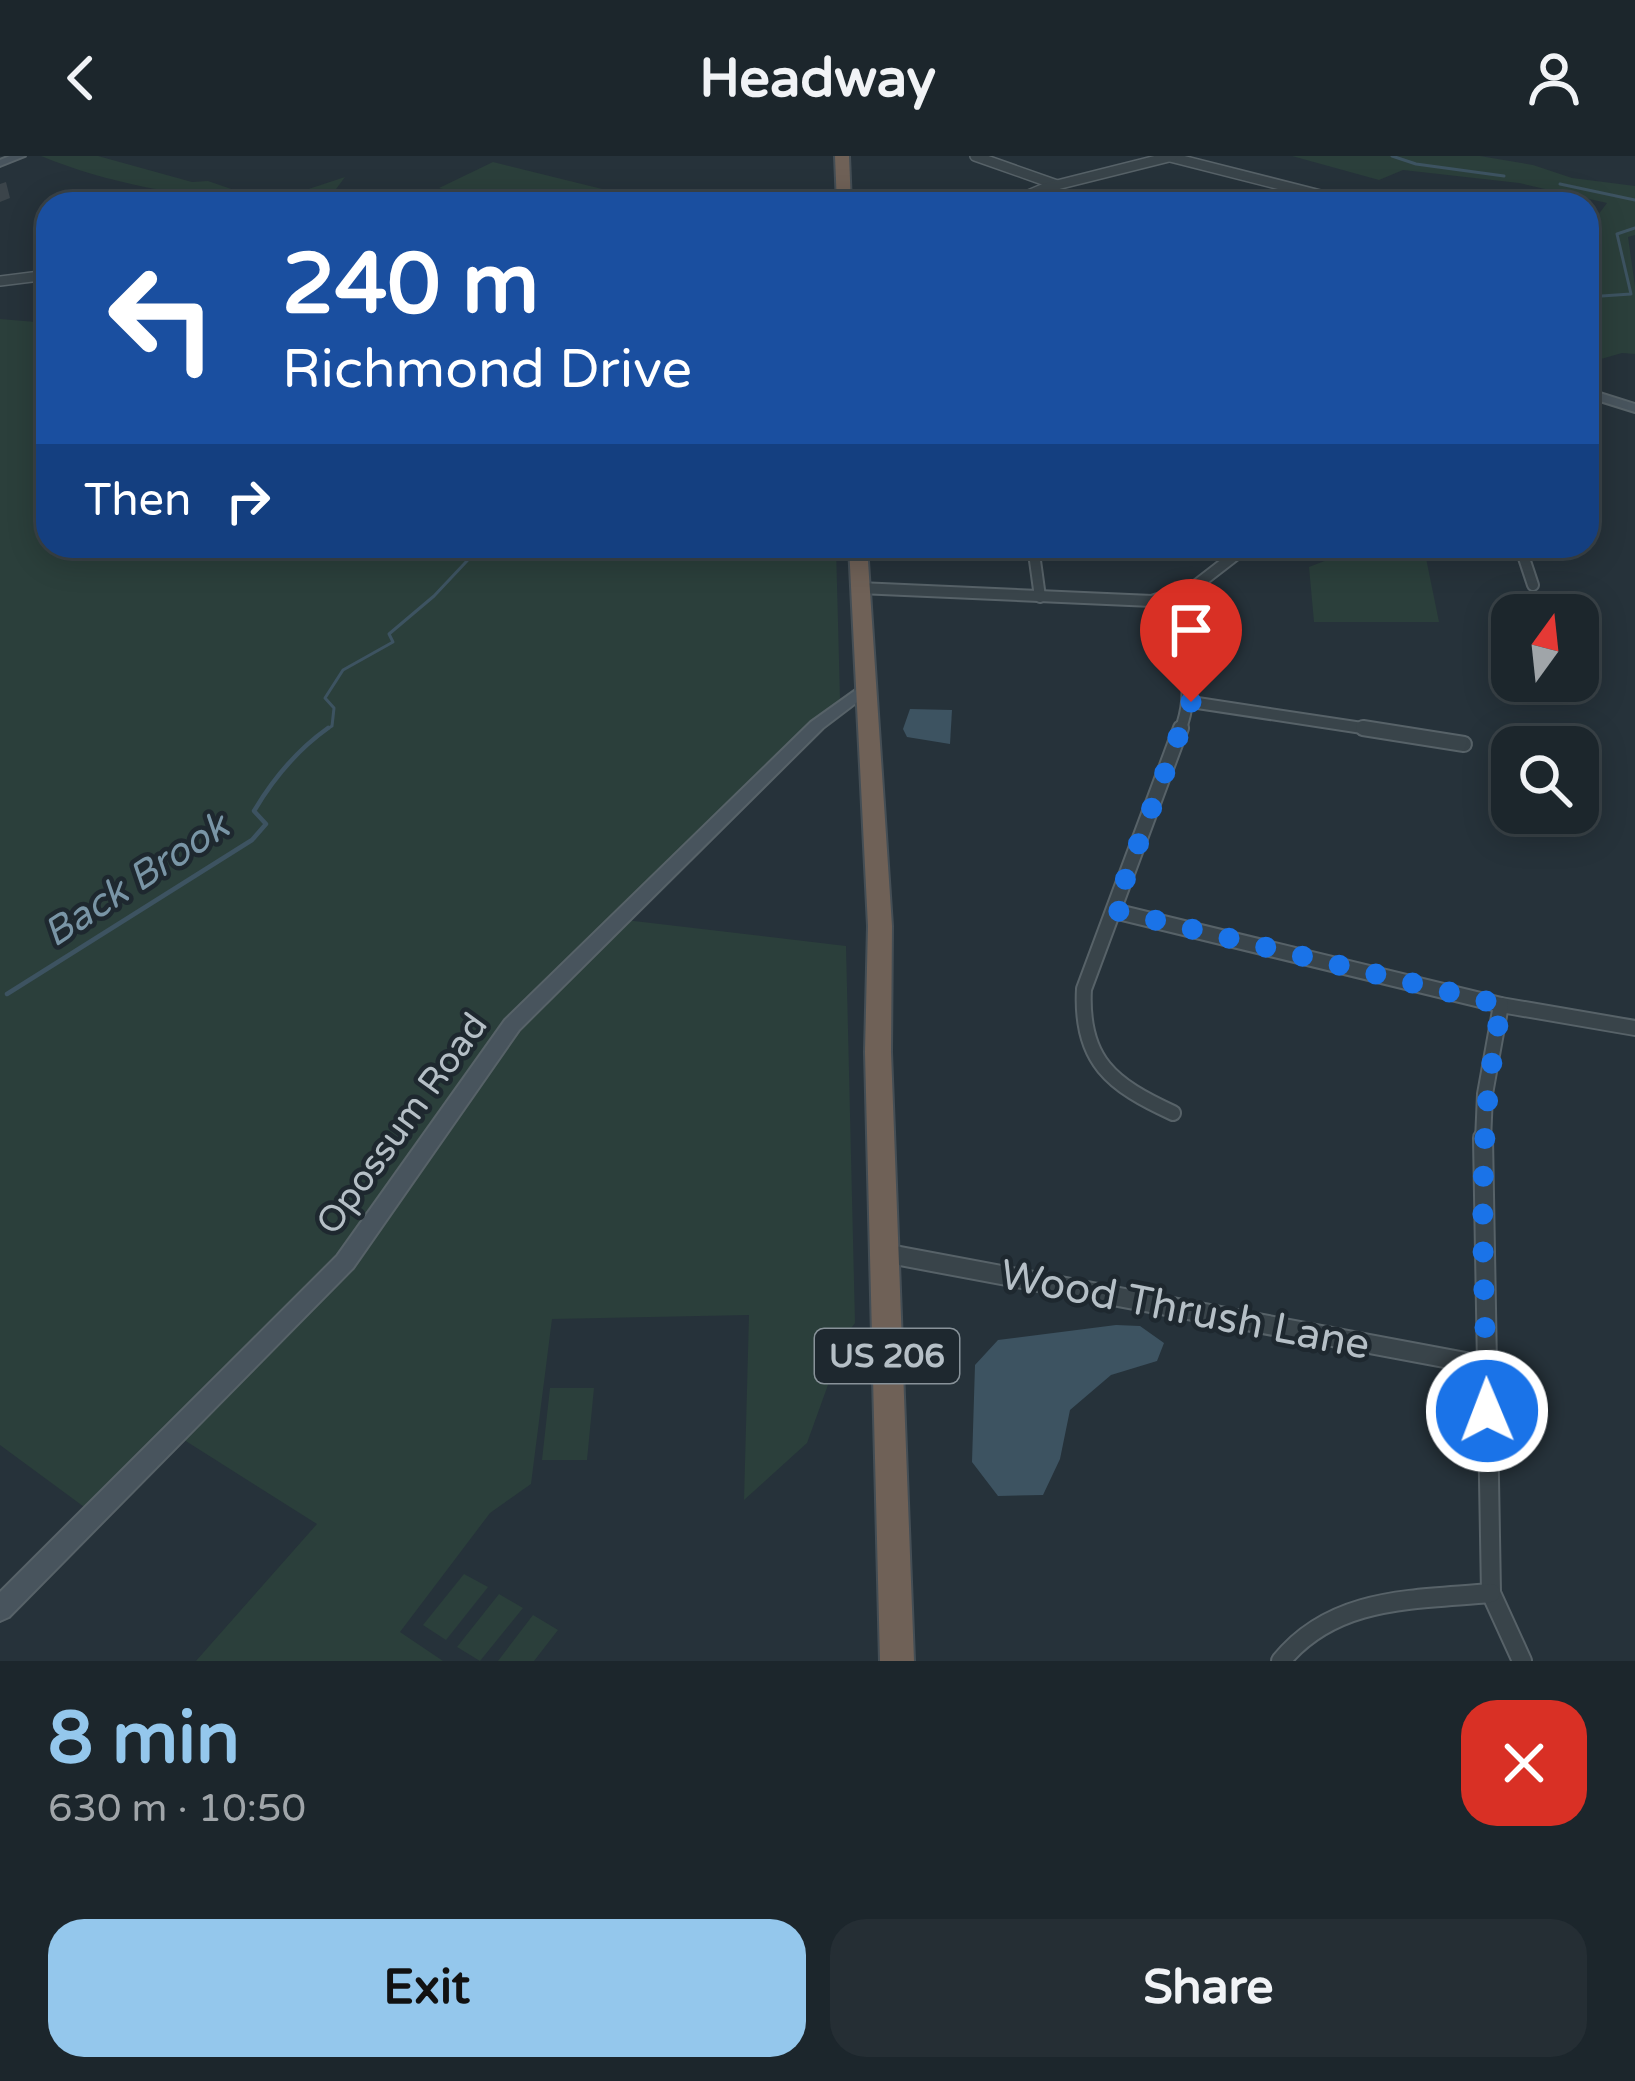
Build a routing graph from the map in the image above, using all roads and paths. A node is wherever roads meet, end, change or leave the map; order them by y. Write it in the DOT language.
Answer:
graph roads {
  1 [pos="20,156"];
  2 [pos="842,156"];
  3 [pos="975,156"];
  4 [pos="1171,157"];
  5 [pos="0,163"];
  6 [pos="1057,185"];
  7 [pos="844,192"];
  8 [pos="1039,192"];
  9 [pos="1308,192"];
  10 [pos="36,276"];
  11 [pos="0,281"];
  12 [pos="1599,397"];
  13 [pos="1635,408"];
  14 [pos="859,558"];
  15 [pos="1035,558"];
  16 [pos="1232,558"];
  17 [pos="1524,558"];
  18 [pos="1533,585"];
  19 [pos="860,588"];
  20 [pos="1040,597"];
  21 [pos="1152,601"];
  22 [pos="867,687"];
  23 [pos="1191,702"];
  24 [pos="1464,743"];
  25 [pos="1114,910"];
  26 [pos="1502,1005"];
  27 [pos="1635,1028"];
  28 [pos="1173,1113"];
  29 [pos="884,1253"];
  30 [pos="1486,1366"];
  31 [pos="1491,1593"];
  32 [pos="0,1609"];
  33 [pos="897,1661"];
  34 [pos="1281,1661"];
  35 [pos="1522,1661"];
  1 -- 5 [label="street"];
  2 -- 7 [label="highway"];
  3 -- 6 [label="street"];
  4 -- 6 [label="street"];
  4 -- 9 [label="street"];
  6 -- 8 [label="street"];
  10 -- 11 [label="street"];
  12 -- 13 [label="street"];
  14 -- 19 [label="highway, US 206"];
  15 -- 20 [label="street"];
  16 -- 21 [label="street"];
  17 -- 18 [label="street"];
  19 -- 20 [label="street"];
  19 -- 22 [label="highway, US 206"];
  20 -- 21 [label="street"];
  21 -- 23 [label="street"];
  22 -- 29 [label="highway, US 206"];
  22 -- 32 [label="street, Opossum Road"];
  23 -- 24 [label="street"];
  23 -- 25 [label="street"];
  25 -- 26 [label="street"];
  25 -- 28 [label="street"];
  26 -- 27 [label="street"];
  26 -- 30 [label="street"];
  29 -- 30 [label="street, Wood Thrush Lane"];
  29 -- 33 [label="highway, US 206"];
  30 -- 31 [label="street"];
  31 -- 34 [label="street"];
  31 -- 35 [label="street"];
}
